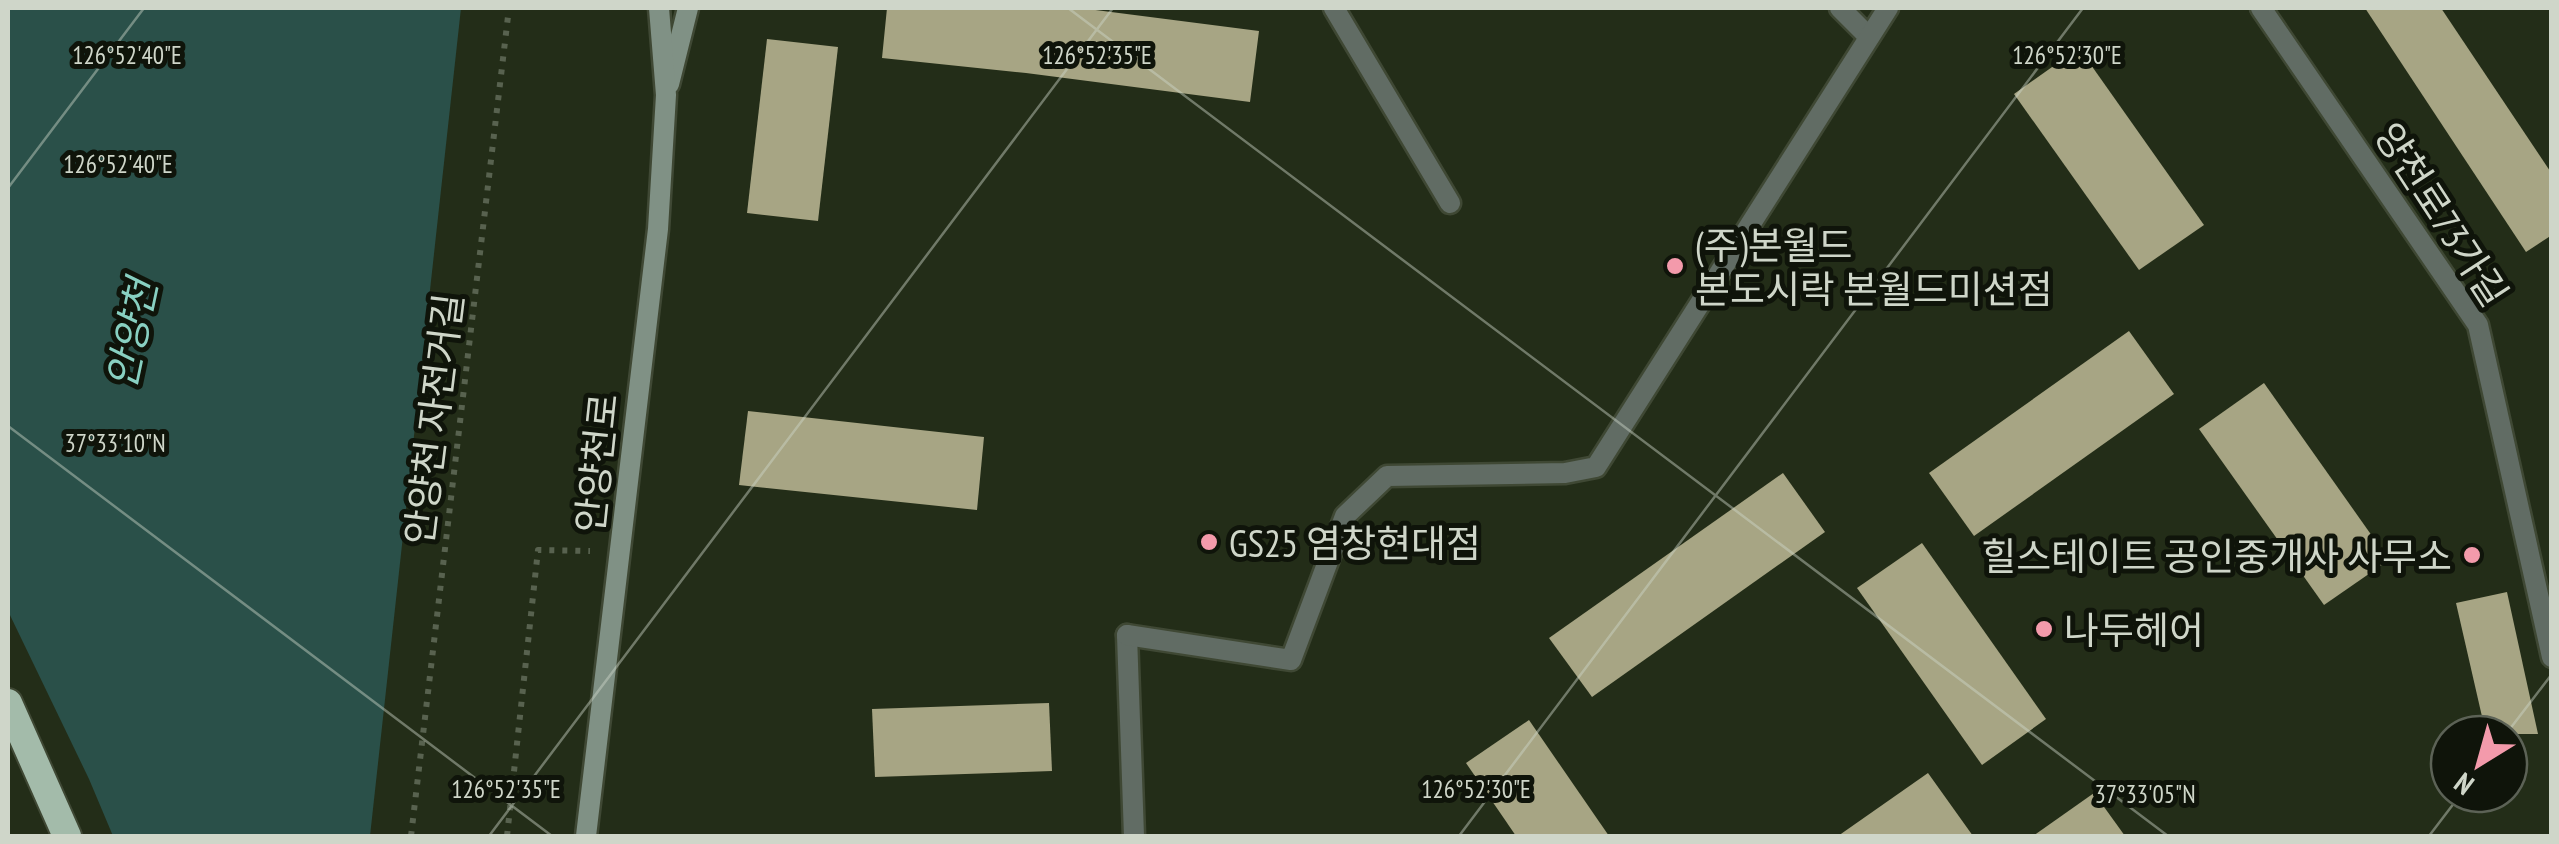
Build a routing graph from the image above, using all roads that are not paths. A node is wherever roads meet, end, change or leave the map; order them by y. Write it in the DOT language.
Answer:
graph roads {
  1 [pos="658,8"];
  2 [pos="688,8"];
  3 [pos="1334,8"];
  4 [pos="1840,8"];
  5 [pos="1888,8"];
  6 [pos="2262,8"];
  7 [pos="1870,37"];
  8 [pos="666,96"];
  9 [pos="1450,203"];
  10 [pos="2548,628"];
  11 [pos="2552,657"];
  12 [pos="8,703"];
  13 [pos="67,836"];
  14 [pos="586,836"];
  15 [pos="1134,836"];
  1 -- 8 [label="main road, 안양천로"];
  2 -- 8 [label="main road, 안양천로"];
  3 -- 9 [label="street"];
  4 -- 7 [label="street"];
  5 -- 7 [label="street"];
  6 -- 10 [label="street, 양천로73가길"];
  7 -- 15 [label="street"];
  8 -- 14 [label="main road, 안양천로"];
  10 -- 11 [label="street, 양천로73가길"];
  12 -- 13 [label="highway"];
}
